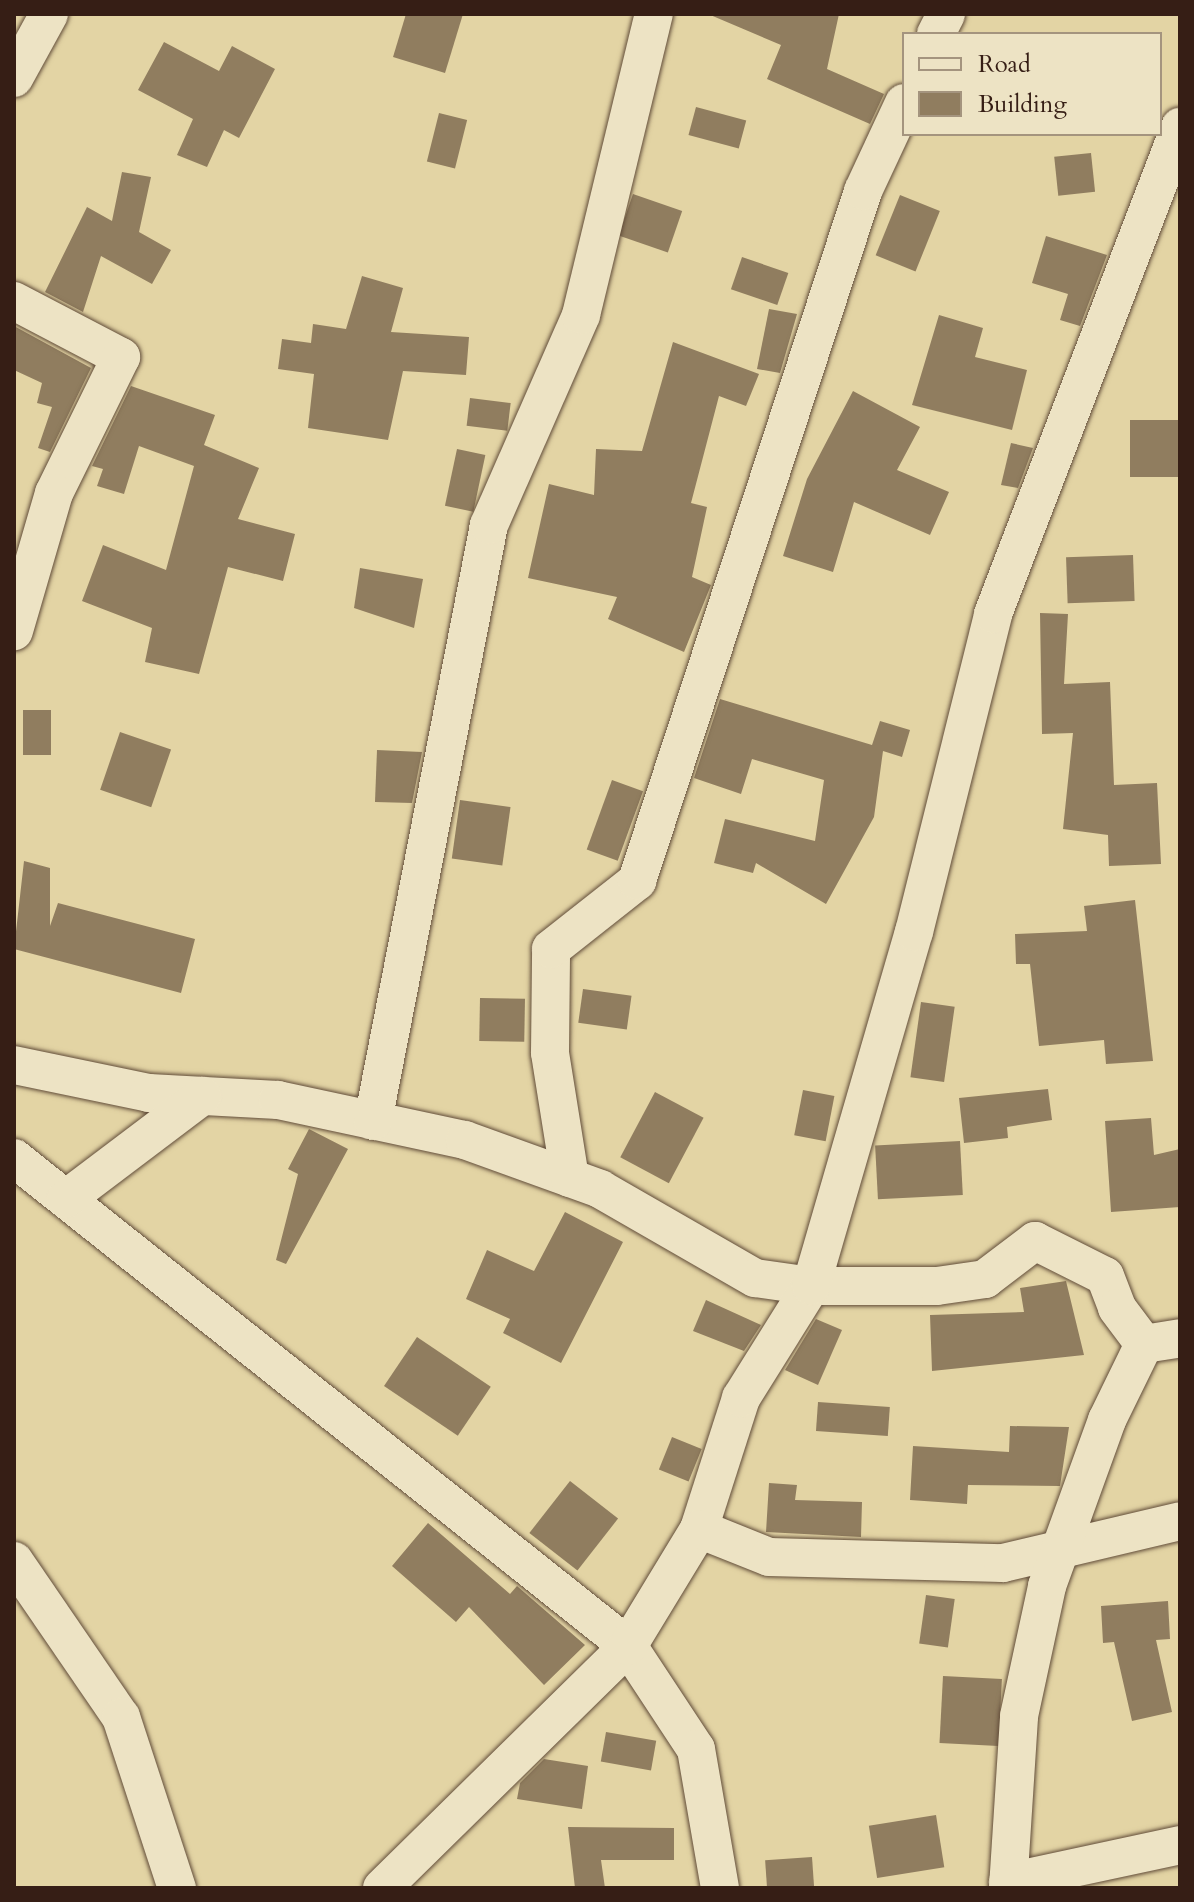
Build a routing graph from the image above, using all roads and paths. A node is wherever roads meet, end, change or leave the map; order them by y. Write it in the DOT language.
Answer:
graph roads {
  1 [pos="49,14"];
  2 [pos="654,14"];
  3 [pos="946,14"];
  4 [pos="937,32"];
  5 [pos="14,78"];
  6 [pos="902,107"];
  7 [pos="1180,127"];
  8 [pos="14,301"];
  9 [pos="14,631"];
  10 [pos="14,1065"];
  11 [pos="202,1096"];
  12 [pos="373,1121"];
  13 [pos="14,1158"];
  14 [pos="570,1178"];
  15 [pos="66,1199"];
  16 [pos="811,1286"];
  17 [pos="1169,1337"];
  18 [pos="1180,1521"];
  19 [pos="699,1529"];
  20 [pos="1059,1551"];
  21 [pos="14,1561"];
  22 [pos="628,1646"];
  23 [pos="1180,1845"];
  24 [pos="1008,1885"];
  25 [pos="177,1888"];
  26 [pos="382,1888"];
  27 [pos="720,1888"];
  1 -- 5 [label="street"];
  2 -- 12 [label="street"];
  3 -- 4 [label="street"];
  6 -- 14 [label="street"];
  7 -- 16 [label="street"];
  8 -- 9 [label="street"];
  10 -- 11 [label="street"];
  11 -- 12 [label="street"];
  11 -- 15 [label="street"];
  12 -- 14 [label="street"];
  13 -- 15 [label="street"];
  14 -- 16 [label="street"];
  15 -- 22 [label="street"];
  16 -- 17 [label="street"];
  16 -- 19 [label="street"];
  17 -- 20 [label="street"];
  18 -- 20 [label="street"];
  19 -- 20 [label="street"];
  19 -- 22 [label="street"];
  20 -- 24 [label="street"];
  21 -- 25 [label="street"];
  22 -- 26 [label="street"];
  22 -- 27 [label="street"];
  23 -- 24 [label="street"];
}
